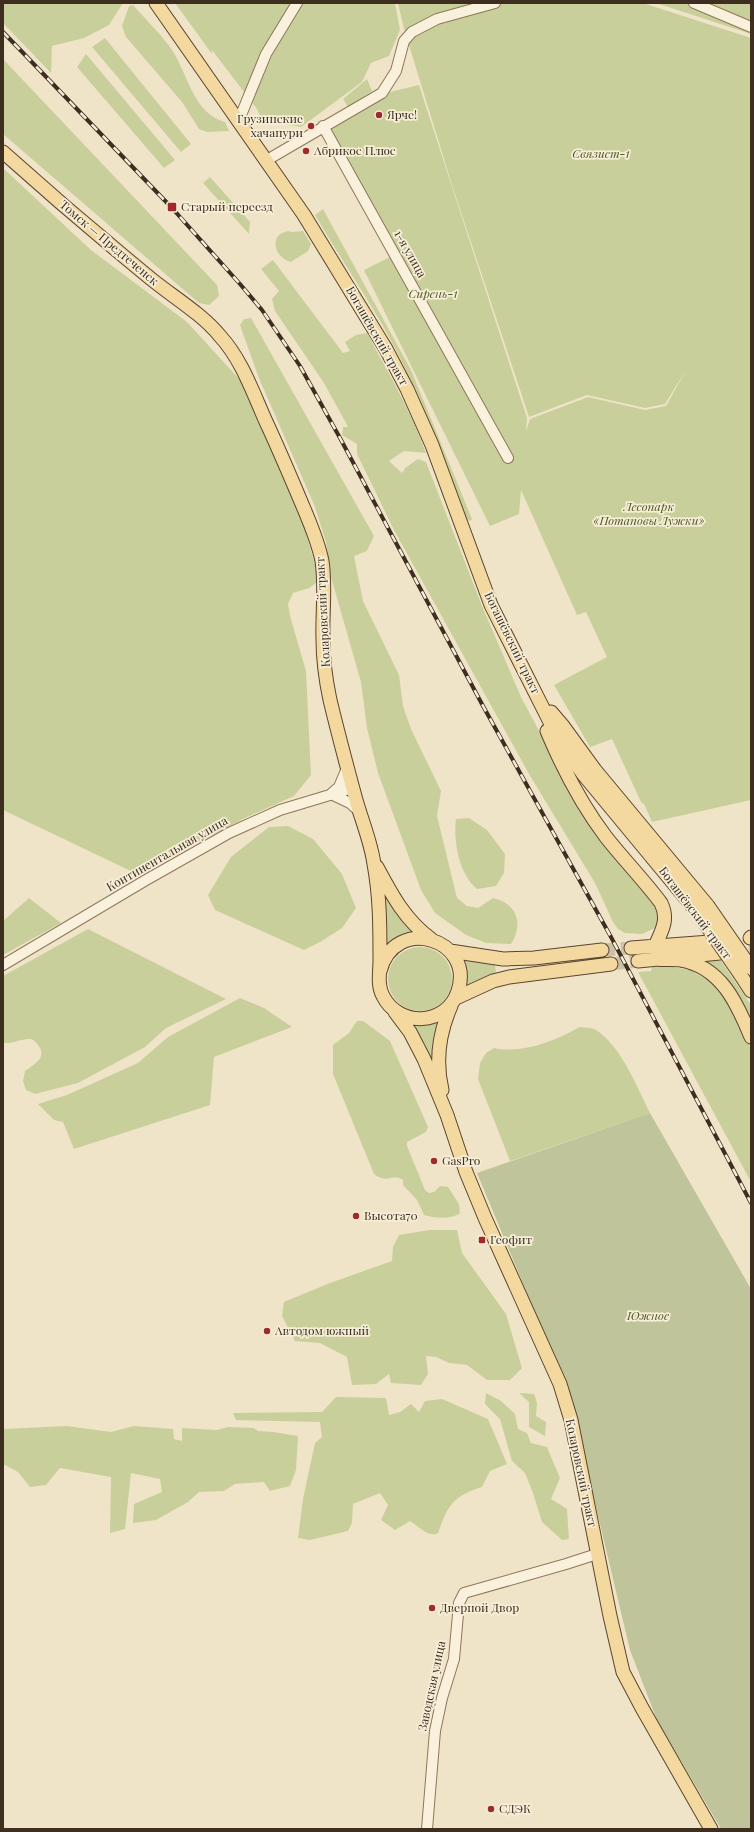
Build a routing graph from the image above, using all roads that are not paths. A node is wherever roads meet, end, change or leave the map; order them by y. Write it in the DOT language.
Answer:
graph roads {
  1 [pos="156,3"];
  2 [pos="297,3"];
  3 [pos="495,3"];
  4 [pos="694,3"];
  5 [pos="751,27"];
  6 [pos="239,120"];
  7 [pos="323,126"];
  8 [pos="3,152"];
  9 [pos="267,160"];
  10 [pos="217,332"];
  11 [pos="508,458"];
  12 [pos="540,700"];
  13 [pos="347,768"];
  14 [pos="353,788"];
  15 [pos="331,794"];
  16 [pos="360,812"];
  17 [pos="374,861"];
  18 [pos="432,940"];
  19 [pos="710,942"];
  20 [pos="631,948"];
  21 [pos="602,950"];
  22 [pos="450,951"];
  23 [pos="656,953"];
  24 [pos="720,953"];
  25 [pos="638,961"];
  26 [pos="610,964"];
  27 [pos="3,965"];
  28 [pos="747,970"];
  29 [pos="380,972"];
  30 [pos="751,991"];
  31 [pos="454,1001"];
  32 [pos="393,1009"];
  33 [pos="751,1037"];
  34 [pos="447,1115"];
  35 [pos="597,1554"];
  36 [pos="427,1829"];
  37 [pos="711,1829"];
  1 -- 6 [label="main road, Богашёвский тракт"];
  2 -- 6 [label="street"];
  3 -- 7 [label="street"];
  4 -- 5 [label="street"];
  6 -- 9 [label="main road, Богашёвский тракт"];
  7 -- 9 [label="street"];
  7 -- 11 [label="street, 1-я улица"];
  8 -- 10 [label="main road, Томск — Предтеченск"];
  9 -- 12 [label="main road, Богашёвский тракт"];
  10 -- 13 [label="main road, Коларовский тракт"];
  12 -- 23 [label="main road"];
  12 -- 28 [label="main road, Богашёвский тракт, bridge"];
  13 -- 14 [label="main road, Коларовский тракт"];
  13 -- 15 [label="street"];
  14 -- 15 [label="street, Континентальная улица"];
  14 -- 16 [label="main road, Коларовский тракт"];
  15 -- 16 [label="street"];
  15 -- 27 [label="street, Континентальная улица"];
  16 -- 17 [label="main road, Коларовский тракт"];
  17 -- 18 [label="main road"];
  17 -- 29 [label="main road"];
  18 -- 22 [label="main road"];
  18 -- 29 [label="main road"];
  19 -- 23 [label="main road"];
  20 -- 23 [label="main road"];
  21 -- 22 [label="main road"];
  22 -- 31 [label="main road"];
  23 -- 24 [label="main road"];
  23 -- 25 [label="main road"];
  23 -- 33 [label="main road"];
  26 -- 31 [label="main road"];
  28 -- 30 [label="main road, Богашёвский тракт"];
  29 -- 32 [label="main road"];
  31 -- 32 [label="main road"];
  31 -- 34 [label="main road, Коларовский тракт"];
  32 -- 34 [label="main road, Коларовский тракт"];
  34 -- 35 [label="main road, Коларовский тракт"];
  35 -- 36 [label="street, Заводская улица"];
  35 -- 37 [label="main road, Коларовский тракт"];
}
